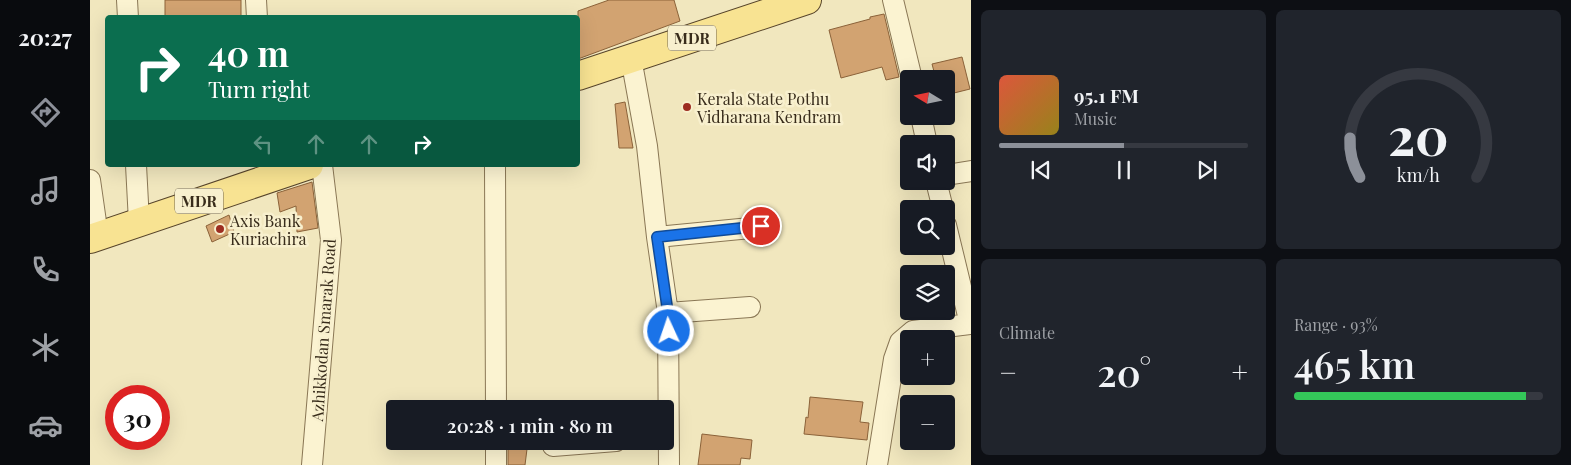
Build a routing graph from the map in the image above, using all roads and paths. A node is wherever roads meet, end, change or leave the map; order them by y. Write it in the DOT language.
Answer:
graph roads {
  1 [pos="126,0"];
  2 [pos="256,0"];
  3 [pos="808,0"];
  4 [pos="893,0"];
  5 [pos="128,15"];
  6 [pos="257,15"];
  7 [pos="631,58"];
  8 [pos="910,70"];
  9 [pos="580,75"];
  10 [pos="136,167"];
  11 [pos="296,167"];
  12 [pos="322,167"];
  13 [pos="495,167"];
  14 [pos="278,170"];
  15 [pos="971,171"];
  16 [pos="955,174"];
  17 [pos="90,180"];
  18 [pos="139,222"];
  19 [pos="761,226"];
  20 [pos="657,237"];
  21 [pos="94,238"];
  22 [pos="953,255"];
  23 [pos="750,306"];
  24 [pos="668,313"];
  25 [pos="970,324"];
  26 [pos="496,400"];
  27 [pos="668,400"];
  28 [pos="496,450"];
  29 [pos="668,450"];
  30 [pos="312,465"];
  31 [pos="496,465"];
  32 [pos="669,465"];
  33 [pos="877,465"];
  1 -- 5 [label="street"];
  2 -- 6 [label="street"];
  3 -- 7 [label="main road, MDR"];
  4 -- 8 [label="street"];
  7 -- 9 [label="main road, MDR"];
  7 -- 20 [label="street"];
  10 -- 18 [label="street"];
  11 -- 14 [label="main road, MDR"];
  12 -- 30 [label="street, Azhikkodan Smarak Road"];
  13 -- 26 [label="street"];
  14 -- 18 [label="main road, MDR"];
  15 -- 16 [label="street"];
  17 -- 21 [label="street"];
  18 -- 21 [label="main road, MDR"];
  19 -- 20 [label="street"];
  20 -- 24 [label="street"];
  22 -- 25 [label="street"];
  23 -- 24 [label="street"];
  24 -- 27 [label="street"];
  25 -- 33 [label="street"];
  28 -- 31 [label="street"];
  29 -- 32 [label="street"];
}
